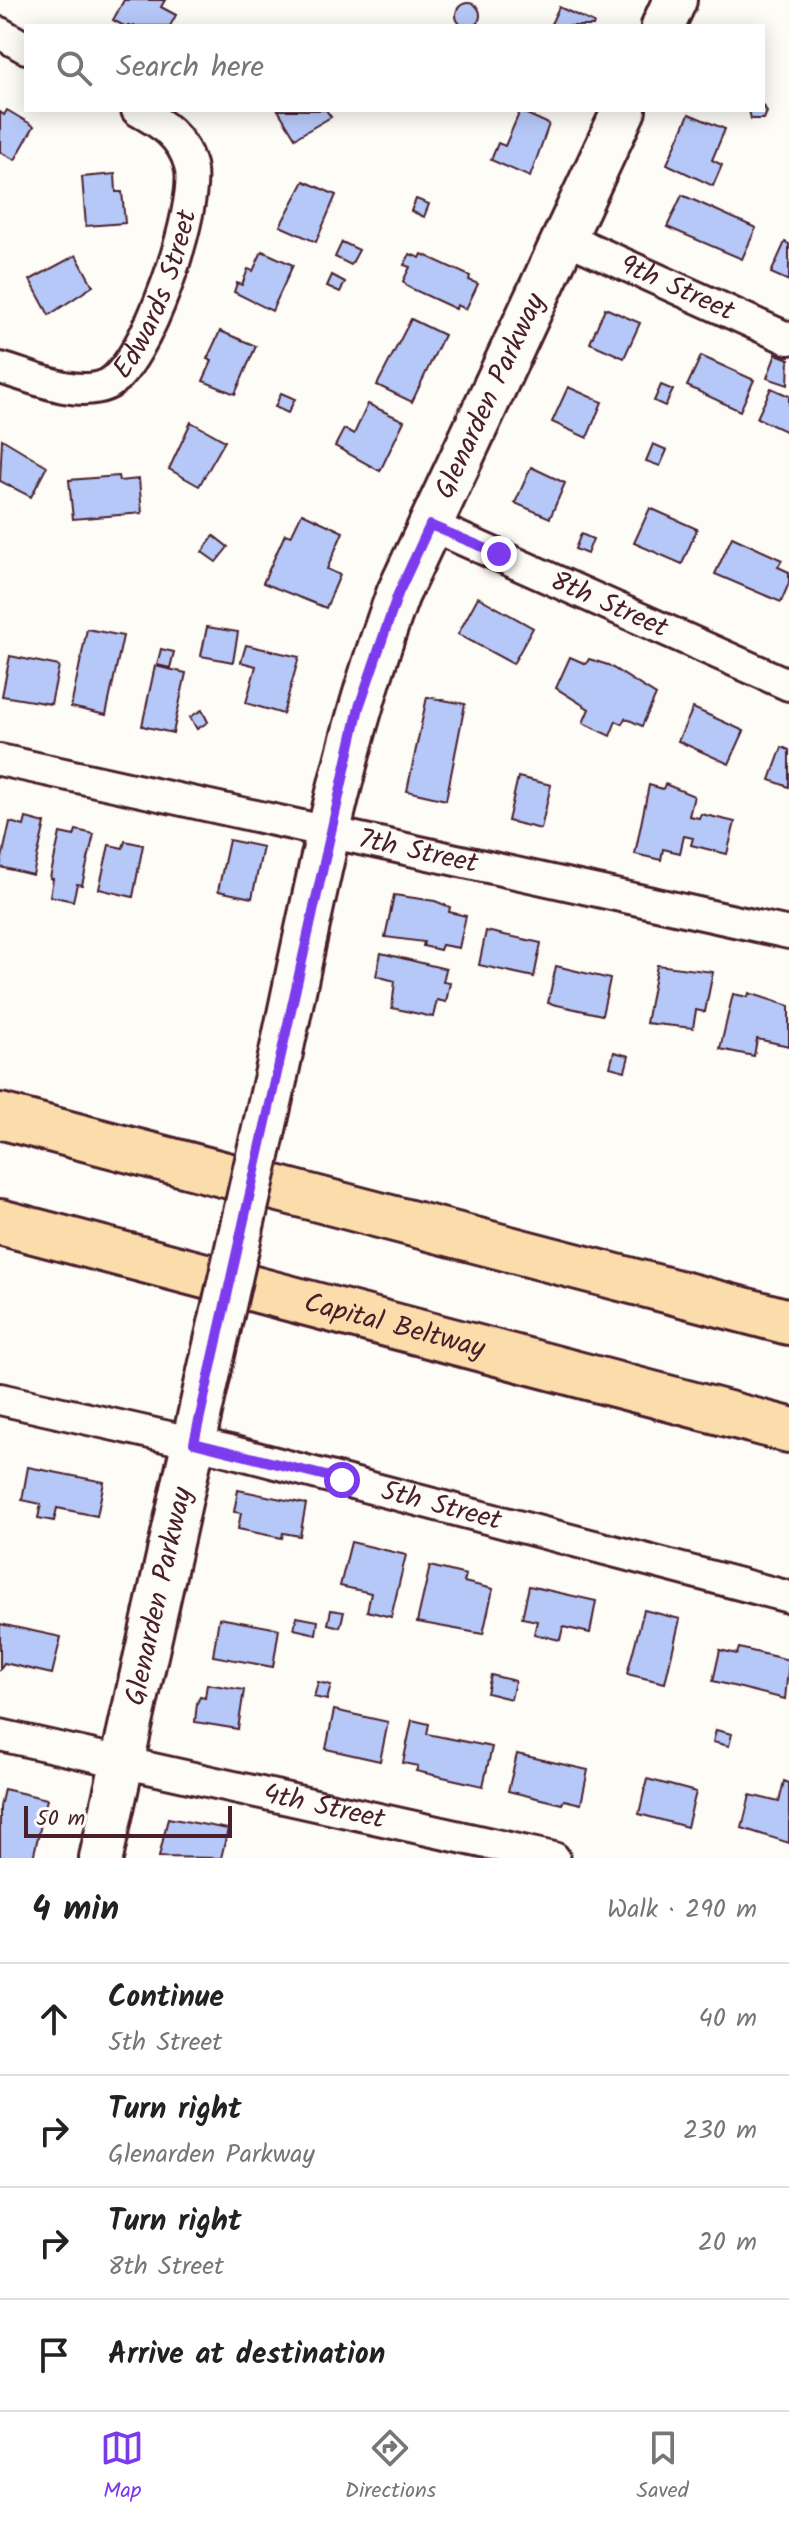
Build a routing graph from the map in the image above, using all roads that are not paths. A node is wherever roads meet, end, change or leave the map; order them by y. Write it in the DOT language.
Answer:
graph roads {
  1 [pos="675,0"];
  2 [pos="664,24"];
  3 [pos="0,33"];
  4 [pos="24,47"];
  5 [pos="140,112"];
  6 [pos="623,112"];
  7 [pos="566,238"];
  8 [pos="789,339"];
  9 [pos="0,368"];
  10 [pos="430,525"];
  11 [pos="789,685"];
  12 [pos="0,760"];
  13 [pos="328,834"];
  14 [pos="789,933"];
  15 [pos="0,1116"];
  16 [pos="0,1222"];
  17 [pos="789,1322"];
  18 [pos="0,1399"];
  19 [pos="789,1430"];
  20 [pos="194,1443"];
  21 [pos="789,1597"];
  22 [pos="0,1735"];
  23 [pos="122,1763"];
  24 [pos="101,1858"];
  25 [pos="554,1858"];
  1 -- 2 [label="street"];
  3 -- 4 [label="street"];
  5 -- 9 [label="street, Edwards Street"];
  6 -- 7 [label="street, Glenarden Parkway"];
  7 -- 8 [label="street, 9th Street"];
  7 -- 10 [label="street, Glenarden Parkway"];
  10 -- 11 [label="street, 8th Street"];
  10 -- 13 [label="street, Glenarden Parkway"];
  12 -- 13 [label="street, 7th Street"];
  13 -- 14 [label="street, 7th Street"];
  13 -- 20 [label="street, Glenarden Parkway, bridge"];
  15 -- 17 [label="highway"];
  16 -- 19 [label="highway, Capital Beltway"];
  18 -- 20 [label="street, 5th Street"];
  20 -- 21 [label="street, 5th Street"];
  20 -- 23 [label="street, Glenarden Parkway"];
  22 -- 23 [label="street, 4th Street"];
  23 -- 24 [label="street, Glenarden Parkway"];
  23 -- 25 [label="street, 4th Street"];
}
